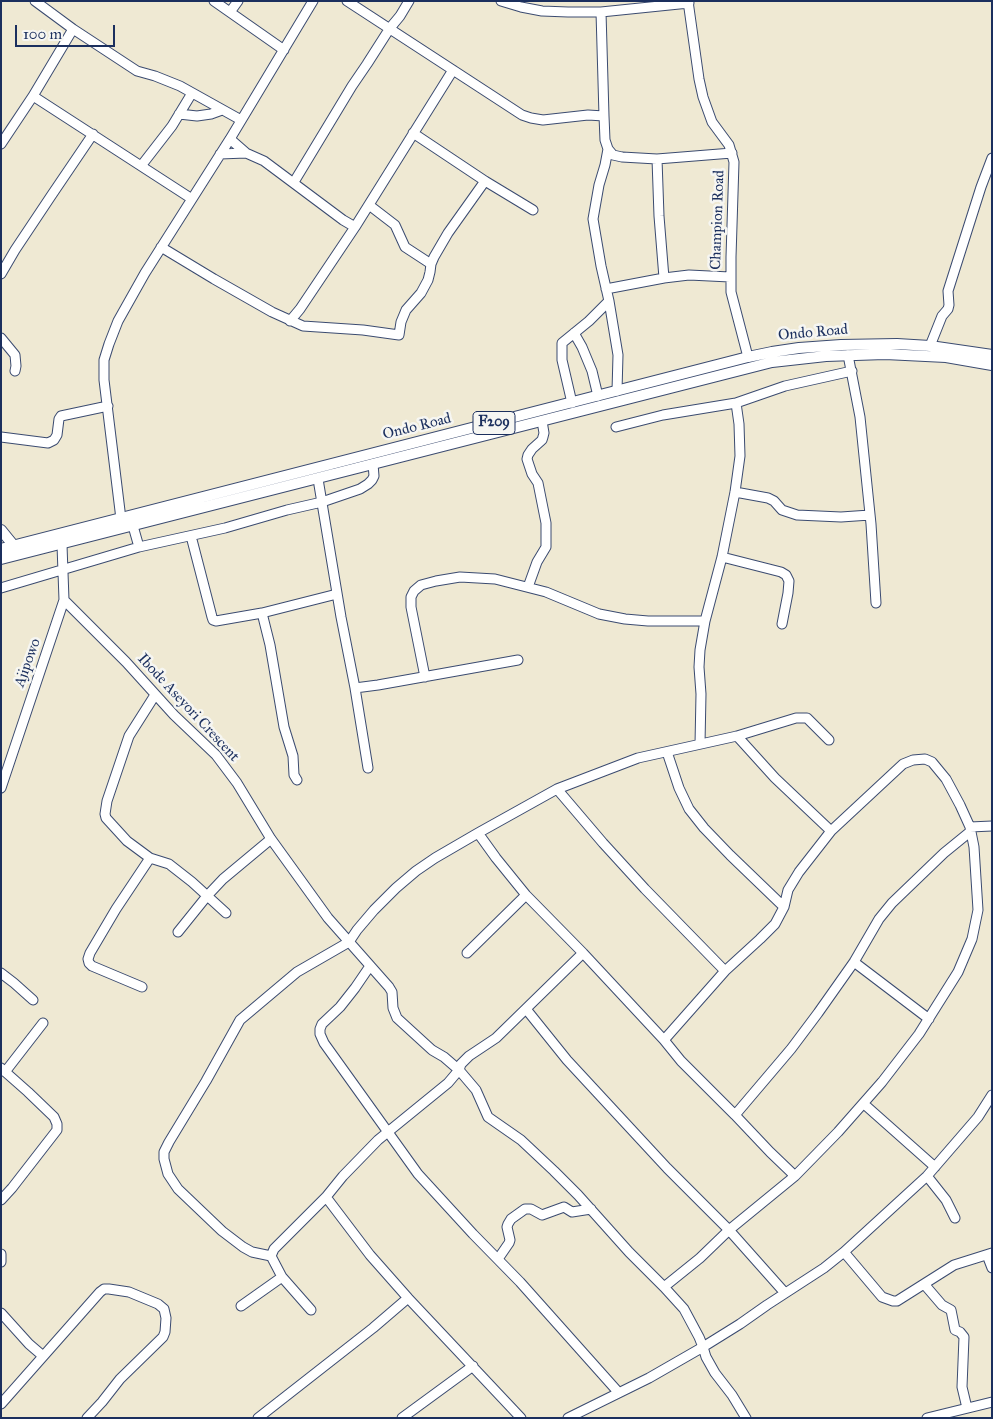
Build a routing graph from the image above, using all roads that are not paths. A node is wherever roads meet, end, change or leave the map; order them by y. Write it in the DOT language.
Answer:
graph roads {
  1 [pos="35,1"];
  2 [pos="214,1"];
  3 [pos="238,1"];
  4 [pos="312,1"];
  5 [pos="347,1"];
  6 [pos="409,1"];
  7 [pos="501,1"];
  8 [pos="689,2"];
  9 [pos="230,12"];
  10 [pos="601,12"];
  11 [pos="390,28"];
  12 [pos="73,29"];
  13 [pos="284,50"];
  14 [pos="453,70"];
  15 [pos="192,93"];
  16 [pos="33,96"];
  17 [pos="222,110"];
  18 [pos="179,114"];
  19 [pos="604,116"];
  20 [pos="241,120"];
  21 [pos="413,133"];
  22 [pos="93,134"];
  23 [pos="230,139"];
  24 [pos="1,144"];
  25 [pos="608,149"];
  26 [pos="246,153"];
  27 [pos="732,153"];
  28 [pos="220,154"];
  29 [pos="992,158"];
  30 [pos="657,159"];
  31 [pos="141,166"];
  32 [pos="485,181"];
  33 [pos="294,182"];
  34 [pos="192,199"];
  35 [pos="369,205"];
  36 [pos="533,210"];
  37 [pos="355,227"];
  38 [pos="161,247"];
  39 [pos="1,253"];
  40 [pos="10,258"];
  41 [pos="431,264"];
  42 [pos="1,274"];
  43 [pos="730,277"];
  44 [pos="664,278"];
  45 [pos="606,288"];
  46 [pos="609,301"];
  47 [pos="290,321"];
  48 [pos="574,333"];
  49 [pos="1,338"];
  50 [pos="930,346"];
  51 [pos="848,355"];
  52 [pos="992,355"];
  53 [pos="748,357"];
  54 [pos="992,365"];
  55 [pos="15,371"];
  56 [pos="852,371"];
  57 [pos="618,391"];
  58 [pos="598,396"];
  59 [pos="572,403"];
  60 [pos="736,403"];
  61 [pos="108,406"];
  62 [pos="542,421"];
  63 [pos="616,427"];
  64 [pos="461,437"];
  65 [pos="1,438"];
  66 [pos="373,464"];
  67 [pos="318,479"];
  68 [pos="736,492"];
  69 [pos="322,502"];
  70 [pos="870,514"];
  71 [pos="121,518"];
  72 [pos="133,526"];
  73 [pos="1,530"];
  74 [pos="191,536"];
  75 [pos="62,544"];
  76 [pos="14,546"];
  77 [pos="140,547"];
  78 [pos="2,553"];
  79 [pos="722,557"];
  80 [pos="63,569"];
  81 [pos="528,587"];
  82 [pos="1,588"];
  83 [pos="337,594"];
  84 [pos="64,600"];
  85 [pos="876,603"];
  86 [pos="262,613"];
  87 [pos="706,621"];
  88 [pos="782,624"];
  89 [pos="518,660"];
  90 [pos="425,677"];
  91 [pos="355,688"];
  92 [pos="155,694"];
  93 [pos="737,736"];
  94 [pos="829,740"];
  95 [pos="700,744"];
  96 [pos="667,752"];
  97 [pos="368,768"];
  98 [pos="297,780"];
  99 [pos="572,783"];
  100 [pos="1,788"];
  101 [pos="557,789"];
  102 [pos="571,804"];
  103 [pos="992,826"];
  104 [pos="970,829"];
  105 [pos="831,831"];
  106 [pos="478,833"];
  107 [pos="271,839"];
  108 [pos="150,858"];
  109 [pos="526,895"];
  110 [pos="207,896"];
  111 [pos="784,907"];
  112 [pos="226,913"];
  113 [pos="178,932"];
  114 [pos="349,942"];
  115 [pos="467,953"];
  116 [pos="583,953"];
  117 [pos="854,962"];
  118 [pos="370,966"];
  119 [pos="725,971"];
  120 [pos="1,973"];
  121 [pos="142,988"];
  122 [pos="33,1000"];
  123 [pos="526,1009"];
  124 [pos="929,1019"];
  125 [pos="43,1023"];
  126 [pos="664,1040"];
  127 [pos="3,1070"];
  128 [pos="459,1070"];
  129 [pos="992,1095"];
  130 [pos="864,1104"];
  131 [pos="735,1115"];
  132 [pos="388,1132"];
  133 [pos="935,1167"];
  134 [pos="795,1176"];
  135 [pos="927,1176"];
  136 [pos="326,1197"];
  137 [pos="1,1200"];
  138 [pos="591,1209"];
  139 [pos="955,1218"];
  140 [pos="729,1230"];
  141 [pos="844,1252"];
  142 [pos="1,1254"];
  143 [pos="989,1254"];
  144 [pos="271,1256"];
  145 [pos="498,1259"];
  146 [pos="1,1262"];
  147 [pos="992,1268"];
  148 [pos="282,1277"];
  149 [pos="924,1284"];
  150 [pos="664,1287"];
  151 [pos="785,1293"];
  152 [pos="408,1298"];
  153 [pos="241,1306"];
  154 [pos="310,1310"];
  155 [pos="1,1313"];
  156 [pos="704,1347"];
  157 [pos="43,1356"];
  158 [pos="473,1366"];
  159 [pos="619,1392"];
  160 [pos="992,1402"];
  161 [pos="1,1404"];
  162 [pos="967,1408"];
  163 [pos="87,1418"];
  164 [pos="258,1418"];
  165 [pos="402,1418"];
  166 [pos="521,1418"];
  167 [pos="568,1418"];
  168 [pos="746,1418"];
  169 [pos="927,1418"];
  1 -- 12 [label="street"];
  2 -- 9 [label="street"];
  3 -- 9 [label="street"];
  4 -- 13 [label="street"];
  5 -- 11 [label="street"];
  6 -- 11 [label="street"];
  7 -- 10 [label="street"];
  8 -- 10 [label="street"];
  8 -- 27 [label="street, Champion Road"];
  9 -- 13 [label="street"];
  10 -- 19 [label="street"];
  11 -- 14 [label="street"];
  11 -- 33 [label="street"];
  12 -- 15 [label="street"];
  12 -- 16 [label="street"];
  13 -- 20 [label="street"];
  14 -- 19 [label="street"];
  14 -- 21 [label="street"];
  15 -- 17 [label="street"];
  15 -- 18 [label="street"];
  16 -- 22 [label="street"];
  16 -- 24 [label="street"];
  17 -- 18 [label="street"];
  17 -- 20 [label="street"];
  18 -- 31 [label="street"];
  19 -- 25 [label="street"];
  20 -- 23 [label="street"];
  21 -- 32 [label="street"];
  21 -- 35 [label="street"];
  22 -- 31 [label="street"];
  22 -- 40 [label="street"];
  23 -- 26 [label="street"];
  23 -- 28 [label="street"];
  25 -- 30 [label="street"];
  25 -- 45 [label="street"];
  26 -- 28 [label="street"];
  26 -- 33 [label="street"];
  27 -- 30 [label="street"];
  27 -- 43 [label="street, Champion Road"];
  28 -- 34 [label="street"];
  29 -- 50 [label="street"];
  30 -- 44 [label="street"];
  31 -- 34 [label="street"];
  32 -- 36 [label="street"];
  32 -- 41 [label="street"];
  33 -- 37 [label="street"];
  34 -- 38 [label="street"];
  35 -- 37 [label="street"];
  35 -- 41 [label="street"];
  37 -- 47 [label="street"];
  38 -- 47 [label="street"];
  38 -- 61 [label="street"];
  39 -- 40 [label="street"];
  40 -- 42 [label="street"];
  41 -- 47 [label="street"];
  43 -- 44 [label="street"];
  43 -- 53 [label="street, Champion Road"];
  44 -- 45 [label="street"];
  45 -- 46 [label="street"];
  46 -- 48 [label="street"];
  46 -- 57 [label="street"];
  48 -- 58 [label="street"];
  48 -- 59 [label="street"];
  49 -- 55 [label="street"];
  50 -- 52 [label="main road, Ondo Road / F209"];
  50 -- 53 [label="main road, Ondo Road / F209"];
  51 -- 54 [label="main road, Ondo Road / F209"];
  51 -- 56 [label="street"];
  51 -- 62 [label="main road, Ondo Road / F209"];
  53 -- 57 [label="main road, Ondo Road / F209"];
  56 -- 60 [label="street"];
  56 -- 70 [label="street"];
  57 -- 58 [label="main road, Ondo Road / F209"];
  58 -- 59 [label="main road, Ondo Road / F209"];
  59 -- 64 [label="main road, Ondo Road / F209"];
  60 -- 63 [label="street"];
  60 -- 68 [label="street"];
  61 -- 65 [label="street"];
  61 -- 71 [label="street"];
  62 -- 64 [label="main road, Ondo Road / F209"];
  62 -- 81 [label="street"];
  64 -- 66 [label="main road, Ondo Road / F209"];
  64 -- 71 [label="main road, Ondo Road / F209"];
  66 -- 67 [label="main road, Ondo Road / F209"];
  66 -- 69 [label="street"];
  67 -- 69 [label="street"];
  67 -- 72 [label="main road, Ondo Road / F209"];
  68 -- 70 [label="street"];
  68 -- 79 [label="street"];
  69 -- 74 [label="street"];
  69 -- 83 [label="street"];
  70 -- 85 [label="street"];
  71 -- 76 [label="main road, Ondo Road / F209"];
  72 -- 75 [label="main road, Ondo Road / F209"];
  72 -- 77 [label="street"];
  73 -- 76 [label="main road"];
  74 -- 77 [label="street"];
  74 -- 86 [label="street"];
  75 -- 78 [label="main road, Ondo Road / F209"];
  75 -- 80 [label="street, Ajipowo"];
  76 -- 78 [label="main road, Ondo Road / F209"];
  77 -- 80 [label="street"];
  79 -- 87 [label="street"];
  79 -- 88 [label="street"];
  80 -- 82 [label="street"];
  80 -- 84 [label="street, Ajipowo"];
  81 -- 87 [label="street"];
  81 -- 90 [label="street"];
  83 -- 86 [label="street"];
  83 -- 91 [label="street"];
  84 -- 92 [label="street, Ibode Aseyori Crescent"];
  84 -- 100 [label="street, Ajipowo"];
  86 -- 98 [label="street"];
  87 -- 95 [label="street"];
  89 -- 90 [label="street"];
  90 -- 91 [label="street"];
  91 -- 97 [label="street"];
  92 -- 107 [label="street, Ibode Aseyori Crescent"];
  92 -- 108 [label="street"];
  93 -- 94 [label="street"];
  93 -- 95 [label="street"];
  93 -- 105 [label="street"];
  95 -- 96 [label="street"];
  96 -- 99 [label="street"];
  96 -- 111 [label="street"];
  99 -- 101 [label="street"];
  99 -- 102 [label="street"];
  101 -- 102 [label="street"];
  101 -- 106 [label="street"];
  102 -- 119 [label="street"];
  103 -- 104 [label="street"];
  104 -- 105 [label="street"];
  104 -- 117 [label="street"];
  104 -- 124 [label="street"];
  105 -- 111 [label="street"];
  106 -- 109 [label="street"];
  106 -- 114 [label="street"];
  107 -- 110 [label="street"];
  107 -- 114 [label="street, Ibode Aseyori Crescent"];
  108 -- 110 [label="street"];
  108 -- 121 [label="street"];
  109 -- 115 [label="street"];
  109 -- 116 [label="street"];
  110 -- 112 [label="street"];
  110 -- 113 [label="street"];
  111 -- 119 [label="street"];
  114 -- 118 [label="street, Ibode Aseyori Crescent"];
  114 -- 144 [label="street"];
  116 -- 123 [label="street"];
  116 -- 126 [label="street"];
  117 -- 124 [label="street"];
  117 -- 131 [label="street"];
  118 -- 128 [label="street, Ibode Aseyori Crescent"];
  118 -- 132 [label="street"];
  119 -- 126 [label="street"];
  120 -- 122 [label="street"];
  123 -- 128 [label="street"];
  123 -- 140 [label="street"];
  124 -- 130 [label="street"];
  125 -- 127 [label="street"];
  126 -- 131 [label="street"];
  127 -- 137 [label="street"];
  128 -- 132 [label="street"];
  128 -- 138 [label="street, Ibode Aseyori Crescent"];
  129 -- 133 [label="street"];
  130 -- 133 [label="street"];
  130 -- 134 [label="street"];
  131 -- 134 [label="street"];
  132 -- 136 [label="street"];
  132 -- 145 [label="street"];
  133 -- 135 [label="street"];
  134 -- 140 [label="street"];
  135 -- 139 [label="street"];
  135 -- 141 [label="street"];
  136 -- 144 [label="street"];
  136 -- 152 [label="street"];
  138 -- 145 [label="street"];
  138 -- 150 [label="street, Ibode Aseyori Crescent"];
  140 -- 150 [label="street"];
  140 -- 151 [label="street"];
  141 -- 149 [label="street"];
  141 -- 151 [label="street"];
  142 -- 146 [label="street"];
  143 -- 147 [label="street"];
  143 -- 149 [label="street"];
  144 -- 148 [label="street"];
  145 -- 159 [label="street"];
  148 -- 153 [label="street"];
  148 -- 154 [label="street"];
  149 -- 162 [label="street"];
  150 -- 156 [label="street, Ibode Aseyori Crescent"];
  151 -- 156 [label="street"];
  152 -- 158 [label="street"];
  152 -- 164 [label="street"];
  155 -- 157 [label="street"];
  156 -- 159 [label="street"];
  156 -- 168 [label="street, Ibode Aseyori Crescent"];
  157 -- 161 [label="street"];
  157 -- 163 [label="street"];
  158 -- 165 [label="street"];
  158 -- 166 [label="street"];
  159 -- 167 [label="street"];
  160 -- 162 [label="street"];
  162 -- 169 [label="street"];
}
